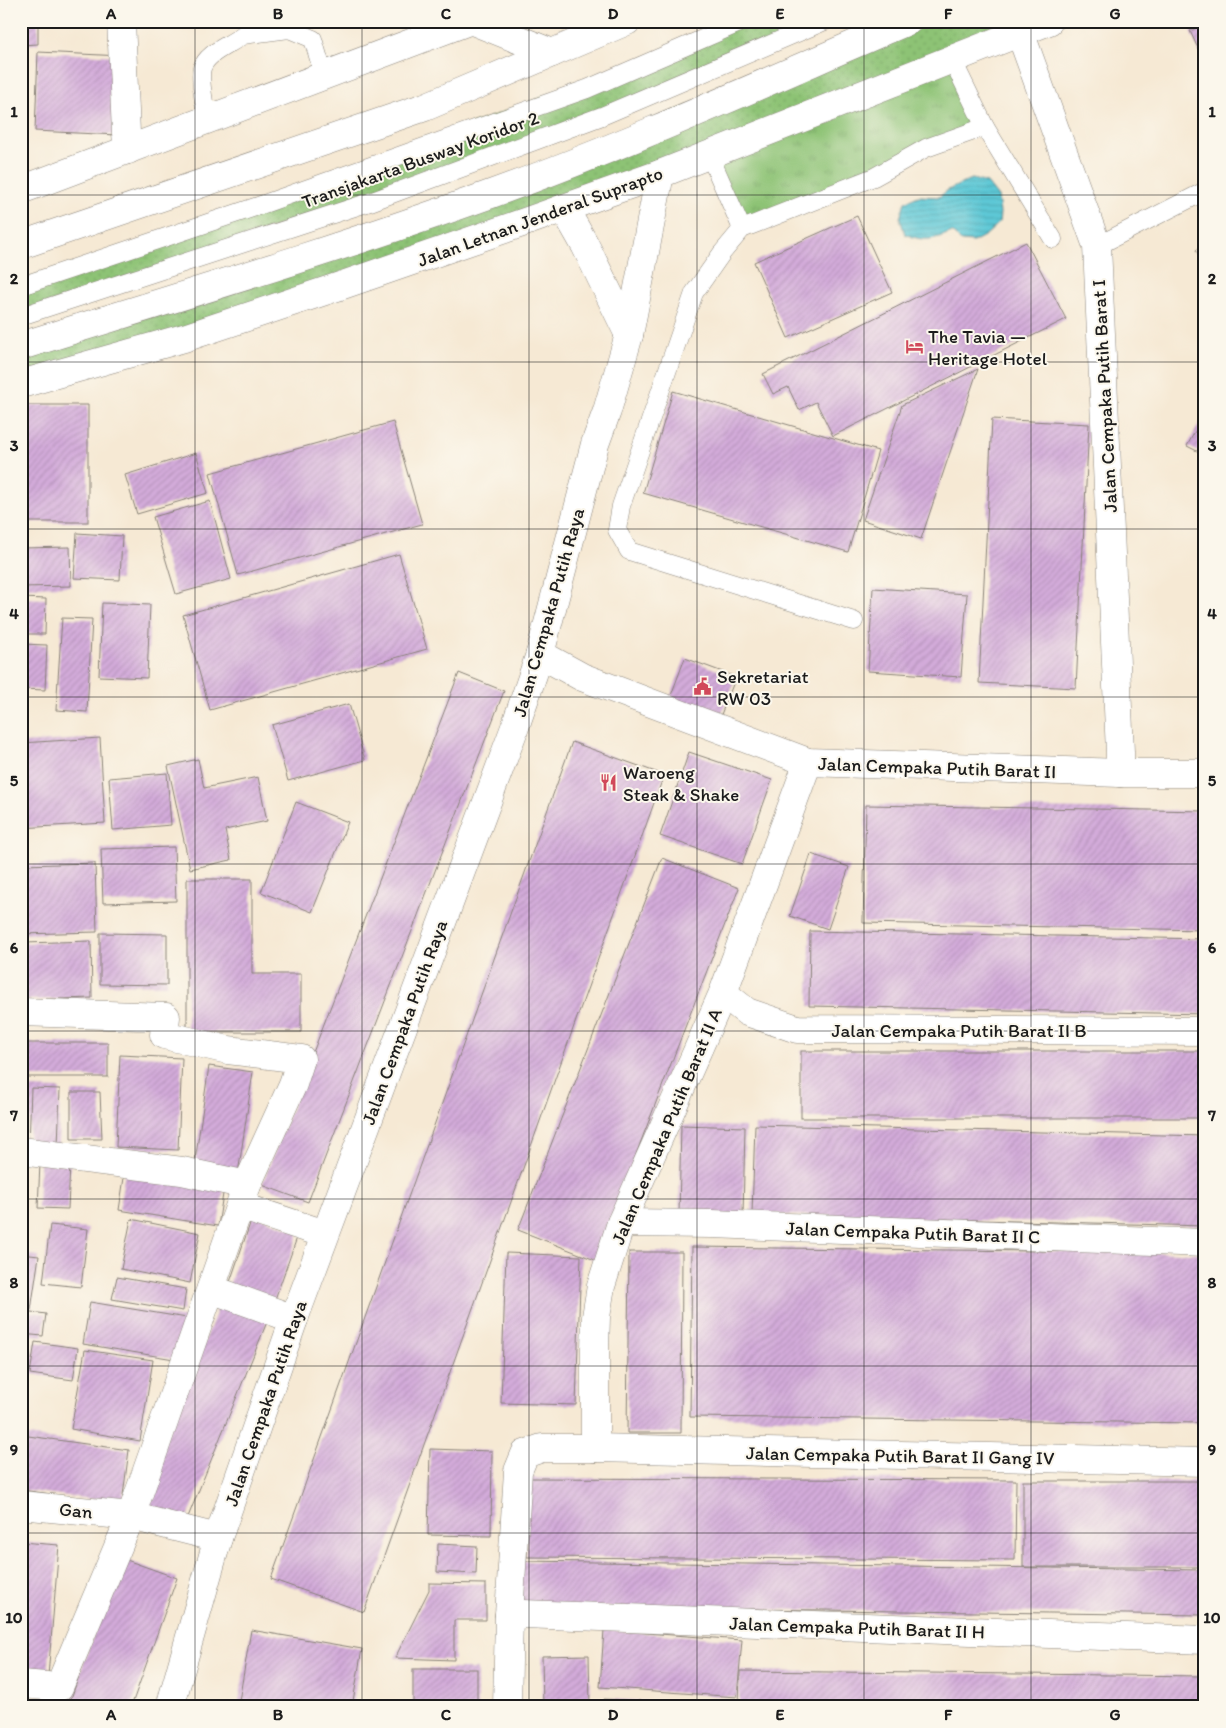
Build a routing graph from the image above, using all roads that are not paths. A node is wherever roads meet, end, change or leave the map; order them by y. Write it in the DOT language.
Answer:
graph roads {
  1 [pos="121,21"];
  2 [pos="254,21"];
  3 [pos="469,21"];
  4 [pos="473,21"];
  5 [pos="627,21"];
  6 [pos="744,21"];
  7 [pos="825,21"];
  8 [pos="908,21"];
  9 [pos="1049,21"];
  10 [pos="1020,32"];
  11 [pos="243,35"];
  12 [pos="552,53"];
  13 [pos="952,59"];
  14 [pos="324,76"];
  15 [pos="207,119"];
  16 [pos="985,127"];
  17 [pos="128,150"];
  18 [pos="709,154"];
  19 [pos="660,174"];
  20 [pos="21,190"];
  21 [pos="1205,191"];
  22 [pos="564,208"];
  23 [pos="742,229"];
  24 [pos="1053,240"];
  25 [pos="21,245"];
  26 [pos="1098,246"];
  27 [pos="292,262"];
  28 [pos="21,286"];
  29 [pos="337,287"];
  30 [pos="21,316"];
  31 [pos="629,335"];
  32 [pos="21,346"];
  33 [pos="21,384"];
  34 [pos="854,621"];
  35 [pos="540,654"];
  36 [pos="808,762"];
  37 [pos="1120,773"];
  38 [pos="1205,773"];
  39 [pos="723,993"];
  40 [pos="21,1012"];
  41 [pos="1205,1031"];
  42 [pos="21,1151"];
  43 [pos="243,1196"];
  44 [pos="621,1223"];
  45 [pos="325,1234"];
  46 [pos="1205,1243"];
  47 [pos="211,1289"];
  48 [pos="294,1319"];
  49 [pos="596,1448"];
  50 [pos="1205,1462"];
  51 [pos="21,1505"];
  52 [pos="131,1516"];
  53 [pos="218,1538"];
  54 [pos="509,1615"];
  55 [pos="1205,1640"];
  56 [pos="21,1684"];
  57 [pos="56,1697"];
  58 [pos="170,1707"];
  59 [pos="507,1707"];
  1 -- 17 [label="street"];
  2 -- 11 [label="lane"];
  3 -- 14 [label="street"];
  4 -- 12 [label="street"];
  5 -- 12 [label="street"];
  6 -- 28 [label="lane, Transjakarta Busway Koridor 2"];
  7 -- 30 [label="lane, Transjakarta Busway Koridor 2"];
  8 -- 27 [label="street, Jalan Letnan Jenderal Suprapto"];
  9 -- 10 [label="street, Jalan Letnan Jenderal Suprapto"];
  10 -- 13 [label="street, Jalan Letnan Jenderal Suprapto"];
  10 -- 26 [label="street, Jalan Cempaka Putih Barat I"];
  11 -- 14 [label="lane"];
  11 -- 15 [label="lane"];
  12 -- 25 [label="street"];
  13 -- 16 [label="lane"];
  13 -- 18 [label="street, Jalan Letnan Jenderal Suprapto"];
  14 -- 15 [label="street"];
  15 -- 17 [label="street"];
  16 -- 23 [label="lane"];
  16 -- 24 [label="lane"];
  17 -- 20 [label="street"];
  18 -- 19 [label="street, Jalan Letnan Jenderal Suprapto"];
  18 -- 23 [label="lane"];
  19 -- 22 [label="street, Jalan Letnan Jenderal Suprapto"];
  19 -- 31 [label="street, Jalan Cempaka Putih Raya"];
  21 -- 26 [label="lane"];
  22 -- 29 [label="street, Jalan Letnan Jenderal Suprapto"];
  22 -- 31 [label="street"];
  23 -- 34 [label="lane"];
  26 -- 37 [label="street, Jalan Cempaka Putih Barat I"];
  27 -- 29 [label="street"];
  27 -- 32 [label="street, Jalan Letnan Jenderal Suprapto"];
  29 -- 33 [label="street, Jalan Letnan Jenderal Suprapto"];
  31 -- 35 [label="street, Jalan Cempaka Putih Raya"];
  35 -- 36 [label="street, Jalan Cempaka Putih Barat II"];
  35 -- 45 [label="street, Jalan Cempaka Putih Raya"];
  36 -- 37 [label="street, Jalan Cempaka Putih Barat II"];
  36 -- 39 [label="street, Jalan Cempaka Putih Barat II A"];
  37 -- 38 [label="street, Jalan Cempaka Putih Barat II"];
  39 -- 41 [label="street, Jalan Cempaka Putih Barat II B"];
  39 -- 44 [label="street, Jalan Cempaka Putih Barat II A"];
  40 -- 43 [label="street"];
  42 -- 43 [label="street"];
  43 -- 45 [label="street"];
  43 -- 47 [label="street"];
  44 -- 46 [label="street, Jalan Cempaka Putih Barat II C"];
  44 -- 49 [label="street, Jalan Cempaka Putih Barat II A"];
  45 -- 48 [label="street, Jalan Cempaka Putih Raya"];
  47 -- 48 [label="street"];
  47 -- 52 [label="street"];
  48 -- 53 [label="street, Jalan Cempaka Putih Raya"];
  49 -- 50 [label="street, Jalan Cempaka Putih Barat II Gang IV"];
  49 -- 54 [label="street"];
  51 -- 52 [label="street, Gan"];
  52 -- 53 [label="street, Gan"];
  52 -- 57 [label="street"];
  53 -- 58 [label="street, Jalan Cempaka Putih Raya"];
  54 -- 55 [label="street, Jalan Cempaka Putih Barat II H"];
  54 -- 59 [label="street"];
  56 -- 57 [label="street"];
}
